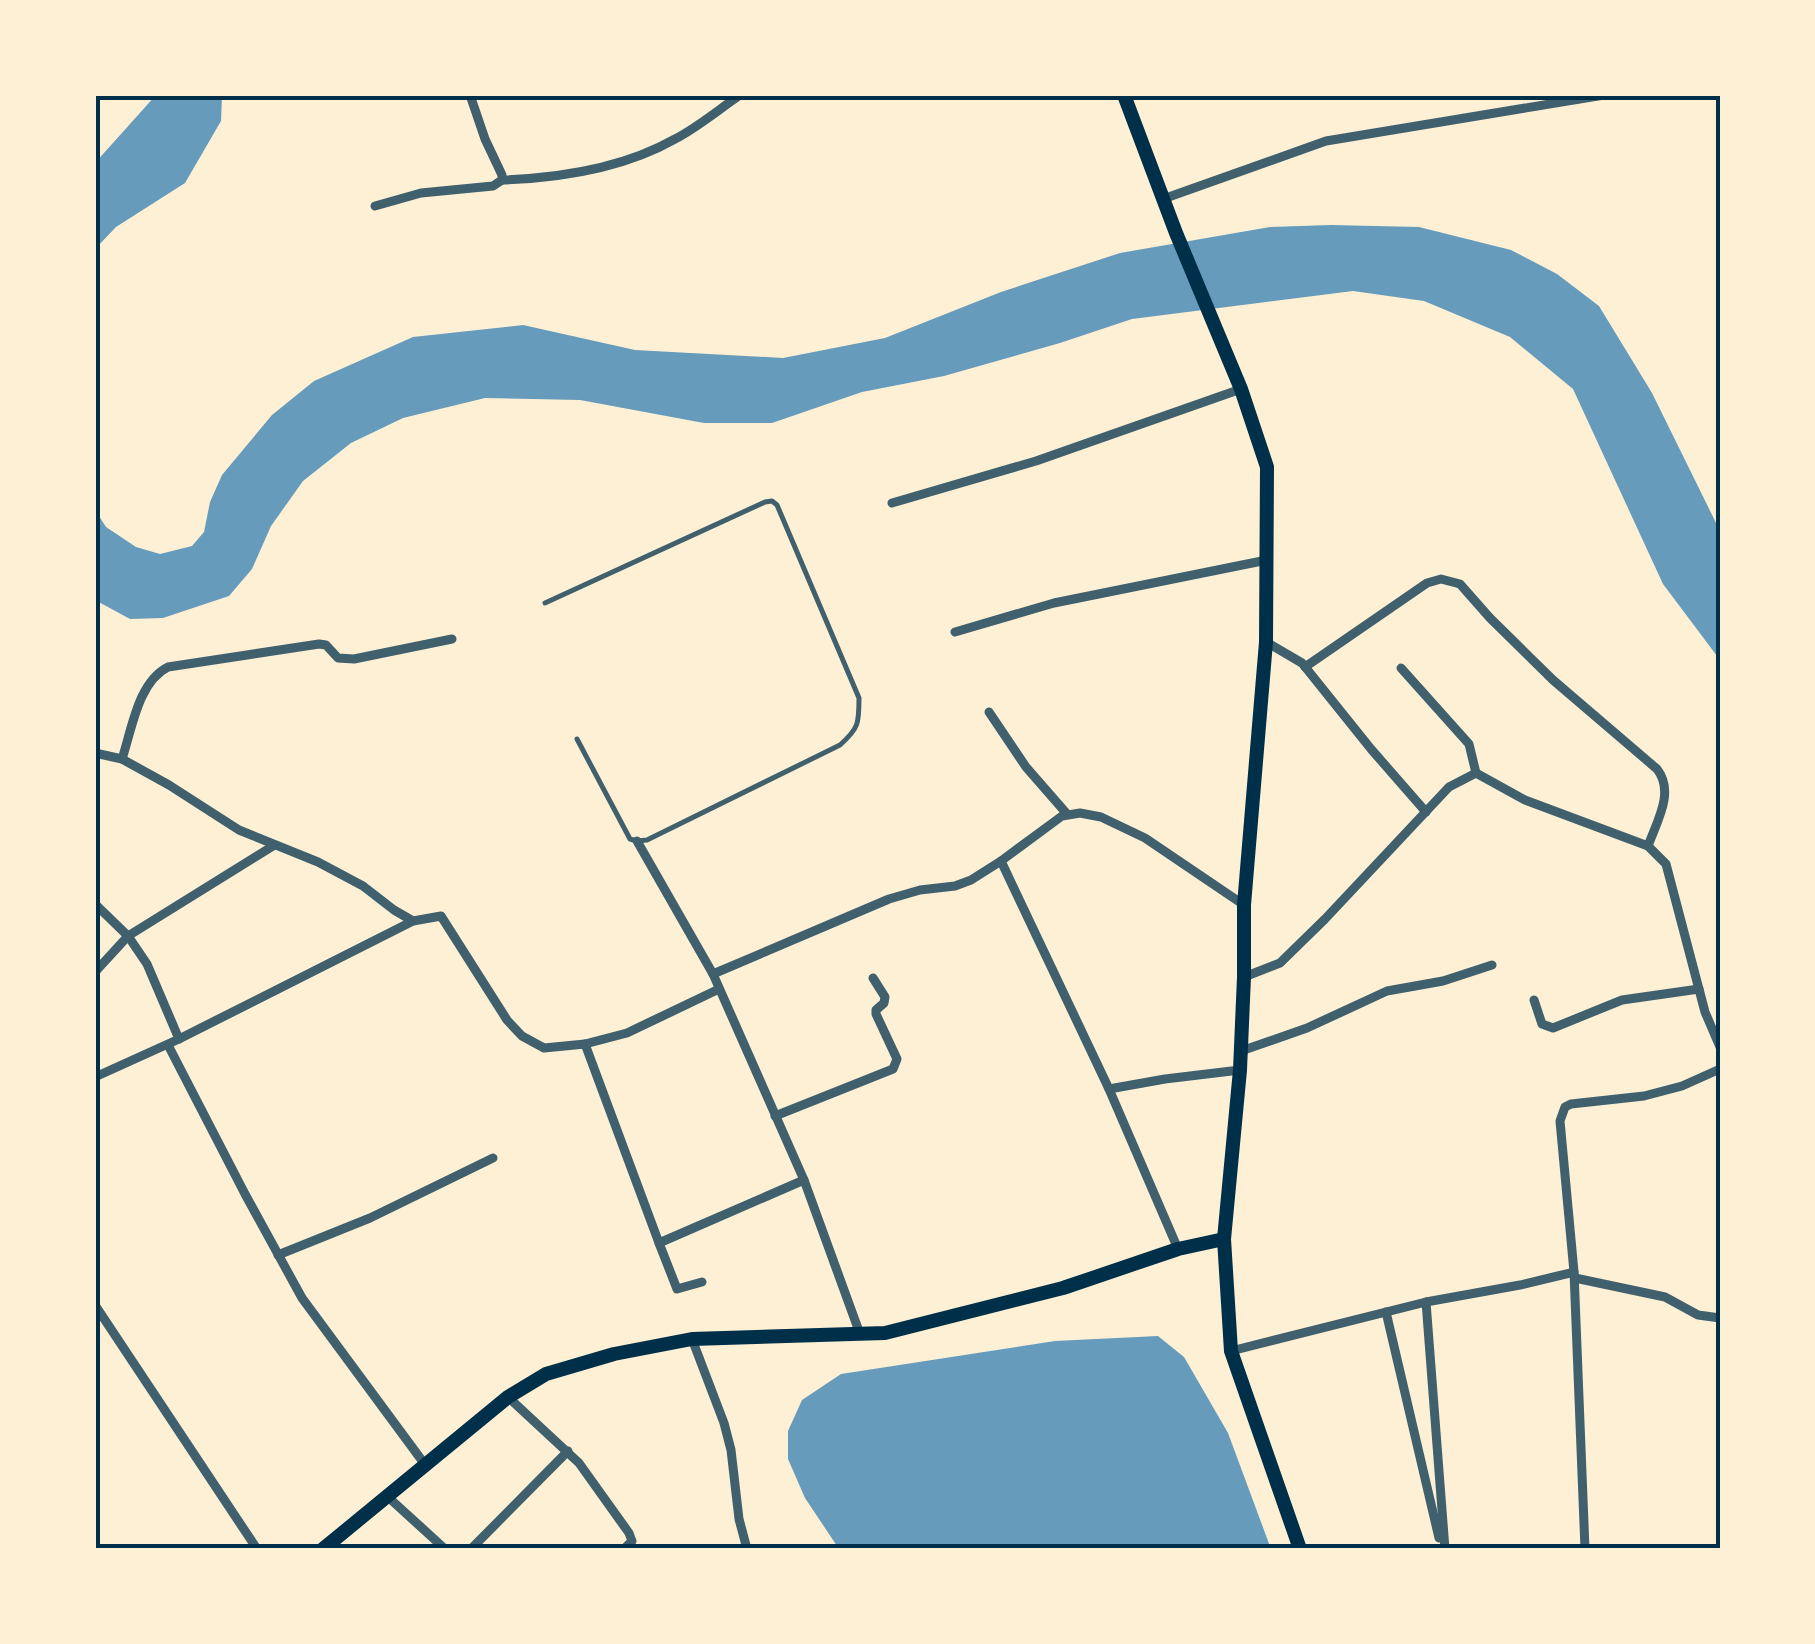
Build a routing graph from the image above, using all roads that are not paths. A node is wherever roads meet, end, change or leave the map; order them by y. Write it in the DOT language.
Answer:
graph roads {
  1 [pos="470,95"];
  2 [pos="740,95"];
  3 [pos="1124,95"];
  4 [pos="1604,95"];
  5 [pos="502,180"];
  6 [pos="1163,199"];
  7 [pos="375,206"];
  8 [pos="1240,389"];
  9 [pos="892,504"];
  10 [pos="1267,560"];
  11 [pos="545,603"];
  12 [pos="955,632"];
  13 [pos="452,639"];
  14 [pos="1266,642"];
  15 [pos="1305,667"];
  16 [pos="1401,668"];
  17 [pos="989,712"];
  18 [pos="577,740"];
  19 [pos="95,753"];
  20 [pos="122,759"];
  21 [pos="1476,773"];
  22 [pos="1426,812"];
  23 [pos="1067,814"];
  24 [pos="637,842"];
  25 [pos="273,846"];
  26 [pos="1648,846"];
  27 [pos="1002,861"];
  28 [pos="95,904"];
  29 [pos="1244,906"];
  30 [pos="413,921"];
  31 [pos="128,936"];
  32 [pos="1492,964"];
  33 [pos="95,972"];
  34 [pos="713,974"];
  35 [pos="1244,977"];
  36 [pos="873,978"];
  37 [pos="1699,989"];
  38 [pos="719,990"];
  39 [pos="1534,1000"];
  40 [pos="179,1040"];
  41 [pos="585,1044"];
  42 [pos="168,1045"];
  43 [pos="1720,1047"];
  44 [pos="1241,1051"];
  45 [pos="1240,1070"];
  46 [pos="1720,1070"];
  47 [pos="95,1077"];
  48 [pos="1109,1089"];
  49 [pos="775,1116"];
  50 [pos="493,1158"];
  51 [pos="804,1180"];
  52 [pos="1224,1239"];
  53 [pos="659,1243"];
  54 [pos="1178,1249"];
  55 [pos="278,1255"];
  56 [pos="1574,1275"];
  57 [pos="702,1282"];
  58 [pos="1426,1302"];
  59 [pos="95,1305"];
  60 [pos="1386,1312"];
  61 [pos="1720,1318"];
  62 [pos="860,1334"];
  63 [pos="692,1339"];
  64 [pos="1230,1351"];
  65 [pos="508,1396"];
  66 [pos="568,1451"];
  67 [pos="426,1466"];
  68 [pos="388,1497"];
  69 [pos="258,1549"];
  70 [pos="323,1549"];
  71 [pos="445,1549"];
  72 [pos="470,1549"];
  73 [pos="624,1549"];
  74 [pos="746,1549"];
  75 [pos="1300,1549"];
  76 [pos="1443,1549"];
  77 [pos="1584,1549"];
  1 -- 5 [label="street"];
  2 -- 5 [label="street"];
  3 -- 6 [label="main road"];
  4 -- 6 [label="street"];
  5 -- 7 [label="street"];
  6 -- 8 [label="main road"];
  8 -- 9 [label="street"];
  8 -- 10 [label="main road"];
  10 -- 12 [label="street"];
  10 -- 14 [label="main road"];
  11 -- 24 [label="lane"];
  13 -- 20 [label="street"];
  14 -- 15 [label="street"];
  14 -- 29 [label="main road"];
  15 -- 22 [label="street"];
  15 -- 26 [label="street"];
  16 -- 21 [label="street"];
  17 -- 23 [label="street"];
  18 -- 24 [label="lane"];
  19 -- 20 [label="street"];
  20 -- 25 [label="street"];
  21 -- 22 [label="street"];
  21 -- 26 [label="street"];
  22 -- 35 [label="street"];
  23 -- 27 [label="street"];
  23 -- 29 [label="street"];
  24 -- 34 [label="street"];
  25 -- 30 [label="street"];
  25 -- 31 [label="street"];
  26 -- 37 [label="street"];
  27 -- 34 [label="street"];
  27 -- 48 [label="street"];
  28 -- 31 [label="street"];
  29 -- 35 [label="main road"];
  30 -- 40 [label="street"];
  30 -- 41 [label="street"];
  31 -- 33 [label="street"];
  31 -- 40 [label="street"];
  32 -- 44 [label="street"];
  34 -- 38 [label="street"];
  35 -- 44 [label="main road"];
  36 -- 49 [label="street"];
  37 -- 39 [label="street"];
  37 -- 43 [label="street"];
  38 -- 41 [label="street"];
  38 -- 49 [label="street"];
  40 -- 42 [label="street"];
  41 -- 53 [label="street"];
  42 -- 47 [label="street"];
  42 -- 55 [label="street"];
  44 -- 45 [label="main road"];
  45 -- 48 [label="street"];
  45 -- 52 [label="main road"];
  46 -- 56 [label="street"];
  48 -- 54 [label="street"];
  49 -- 51 [label="street"];
  50 -- 55 [label="street"];
  51 -- 53 [label="street"];
  51 -- 62 [label="street"];
  52 -- 54 [label="main road"];
  52 -- 64 [label="main road"];
  53 -- 57 [label="street"];
  54 -- 62 [label="main road"];
  55 -- 67 [label="street"];
  56 -- 58 [label="street"];
  56 -- 61 [label="street"];
  56 -- 77 [label="street"];
  58 -- 60 [label="street"];
  58 -- 76 [label="street"];
  59 -- 69 [label="street"];
  60 -- 64 [label="street"];
  60 -- 76 [label="street"];
  62 -- 63 [label="main road"];
  63 -- 65 [label="main road"];
  63 -- 74 [label="street"];
  64 -- 75 [label="main road"];
  65 -- 66 [label="street"];
  65 -- 67 [label="main road"];
  66 -- 72 [label="street"];
  66 -- 73 [label="street"];
  67 -- 68 [label="main road"];
  68 -- 70 [label="main road"];
  68 -- 71 [label="street"];
}
